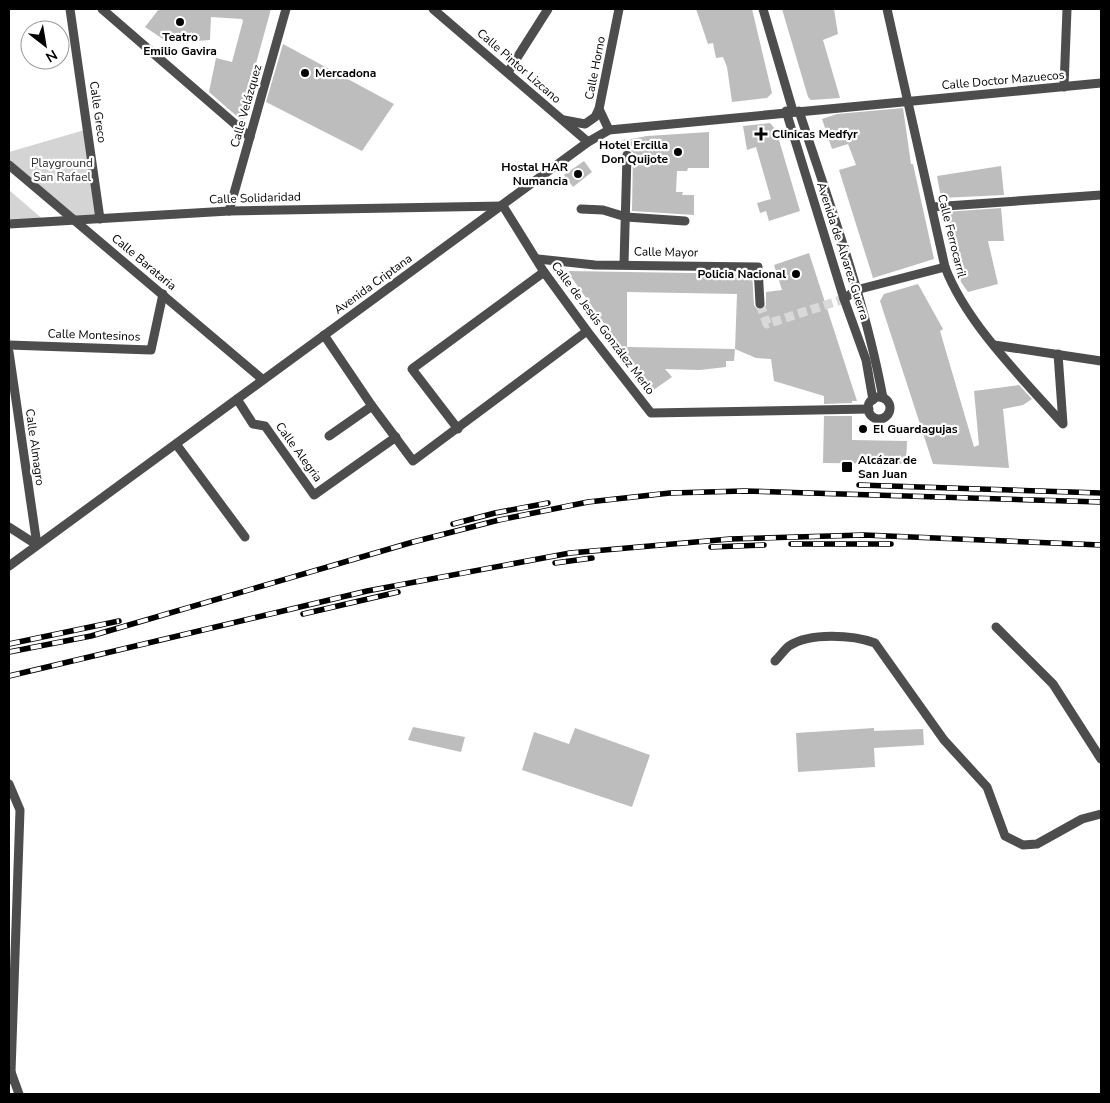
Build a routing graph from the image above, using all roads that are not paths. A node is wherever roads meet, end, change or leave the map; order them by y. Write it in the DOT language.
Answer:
graph roads {
  1 [pos="70,9"];
  2 [pos="102,9"];
  3 [pos="286,9"];
  4 [pos="433,9"];
  5 [pos="548,9"];
  6 [pos="619,9"];
  7 [pos="763,9"];
  8 [pos="887,9"];
  9 [pos="1067,9"];
  10 [pos="508,72"];
  11 [pos="1101,83"];
  12 [pos="1064,87"];
  13 [pos="908,101"];
  14 [pos="600,109"];
  15 [pos="793,111"];
  16 [pos="562,119"];
  17 [pos="627,128"];
  18 [pos="609,130"];
  19 [pos="250,137"];
  20 [pos="628,139"];
  21 [pos="588,142"];
  22 [pos="627,155"];
  23 [pos="9,166"];
  24 [pos="1101,195"];
  25 [pos="503,206"];
  26 [pos="932,207"];
  27 [pos="581,209"];
  28 [pos="229,210"];
  29 [pos="626,217"];
  30 [pos="100,219"];
  31 [pos="74,220"];
  32 [pos="685,221"];
  33 [pos="9,224"];
  34 [pos="538,259"];
  35 [pos="624,264"];
  36 [pos="945,267"];
  37 [pos="544,272"];
  38 [pos="856,290"];
  39 [pos="163,294"];
  40 [pos="844,299"];
  41 [pos="760,304"];
  42 [pos="587,331"];
  43 [pos="324,335"];
  44 [pos="9,345"];
  45 [pos="994,345"];
  46 [pos="9,352"];
  47 [pos="1058,354"];
  48 [pos="1101,361"];
  49 [pos="262,379"];
  50 [pos="883,398"];
  51 [pos="237,399"];
  52 [pos="873,400"];
  53 [pos="372,406"];
  54 [pos="869,409"];
  55 [pos="458,429"];
  56 [pos="330,436"];
  57 [pos="396,437"];
  58 [pos="176,444"];
  59 [pos="9,527"];
  60 [pos="244,536"];
  61 [pos="37,545"];
  62 [pos="9,566"];
  63 [pos="996,627"];
  64 [pos="775,661"];
  65 [pos="1101,759"];
  66 [pos="9,784"];
  67 [pos="1101,814"];
  68 [pos="10,1076"];
  69 [pos="19,1094"];
  1 -- 30 [label="street, Calle Greco"];
  2 -- 19 [label="street"];
  3 -- 19 [label="street, Calle Velázquez"];
  4 -- 10 [label="street, Calle Pintor Lizcano"];
  5 -- 10 [label="street"];
  6 -- 14 [label="street, Calle Horno"];
  7 -- 15 [label="street"];
  8 -- 13 [label="street, Calle Ferrocarril"];
  9 -- 12 [label="street"];
  10 -- 16 [label="street, Calle Pintor Lizcano"];
  11 -- 12 [label="street, Calle Doctor Mazuecos"];
  12 -- 13 [label="street, Calle Doctor Mazuecos"];
  13 -- 15 [label="street, Calle Doctor Mazuecos"];
  13 -- 26 [label="street, Calle Ferrocarril"];
  14 -- 16 [label="street"];
  14 -- 18 [label="street, Calle Horno"];
  15 -- 17 [label="street, Avenida Criptana"];
  15 -- 38 [label="street, Avenida de Álvarez Guerra"];
  15 -- 40 [label="street, Avenida de Álvarez Guerra"];
  16 -- 21 [label="street, Calle Pintor Lizcano"];
  17 -- 18 [label="street, Avenida Criptana"];
  17 -- 20 [label="street"];
  18 -- 21 [label="street, Avenida Criptana"];
  19 -- 28 [label="street, Calle Velázquez"];
  21 -- 25 [label="street, Avenida Criptana"];
  22 -- 29 [label="street"];
  23 -- 31 [label="street, Calle Barataria"];
  24 -- 26 [label="street"];
  25 -- 28 [label="street, Calle Solidaridad"];
  25 -- 34 [label="street, Calle de Jesús González Merlo"];
  25 -- 43 [label="street, Avenida Criptana"];
  26 -- 36 [label="street, Calle Ferrocarril"];
  27 -- 29 [label="street"];
  28 -- 30 [label="street, Calle Solidaridad"];
  29 -- 32 [label="street"];
  29 -- 35 [label="street"];
  30 -- 31 [label="street, Calle Solidaridad"];
  31 -- 33 [label="street, Calle Solidaridad"];
  31 -- 39 [label="street, Calle Barataria"];
  34 -- 35 [label="street, Calle Mayor"];
  34 -- 37 [label="street, Calle de Jesús González Merlo"];
  35 -- 41 [label="street, Calle Mayor"];
  36 -- 38 [label="street"];
  36 -- 45 [label="street, Calle Ferrocarril"];
  37 -- 42 [label="street, Calle de Jesús González Merlo"];
  37 -- 55 [label="street"];
  38 -- 40 [label="street"];
  38 -- 50 [label="street, Avenida de Álvarez Guerra"];
  39 -- 44 [label="street, Calle Montesinos"];
  39 -- 49 [label="street, Calle Barataria"];
  40 -- 52 [label="street, Avenida de Álvarez Guerra"];
  42 -- 54 [label="street, Calle de Jesús González Merlo"];
  42 -- 55 [label="street"];
  43 -- 49 [label="street, Avenida Criptana"];
  43 -- 53 [label="street"];
  45 -- 47 [label="street"];
  45 -- 47 [label="street, Calle Ferrocarril"];
  46 -- 61 [label="street, Calle Almagro"];
  47 -- 48 [label="street"];
  49 -- 51 [label="street, Avenida Criptana"];
  50 -- 52 [label="street"];
  50 -- 54 [label="street"];
  51 -- 57 [label="street, Calle Alegria"];
  51 -- 58 [label="street, Avenida Criptana"];
  52 -- 54 [label="street"];
  53 -- 56 [label="street"];
  53 -- 57 [label="street"];
  55 -- 57 [label="street"];
  58 -- 60 [label="street"];
  58 -- 61 [label="street, Avenida Criptana"];
  59 -- 61 [label="street"];
  61 -- 62 [label="street, Avenida Criptana"];
  63 -- 65 [label="street"];
  64 -- 67 [label="street"];
  66 -- 68 [label="street"];
  68 -- 69 [label="street"];
}
